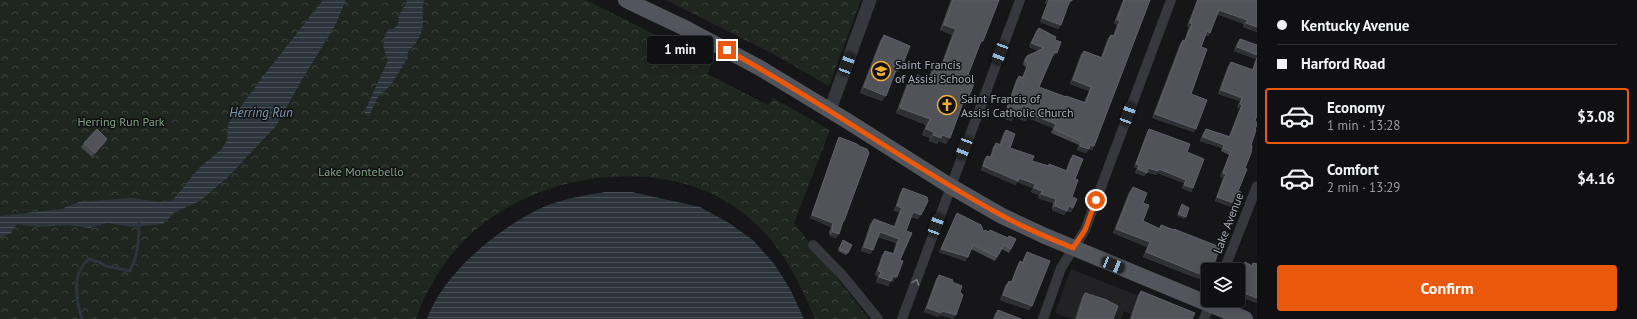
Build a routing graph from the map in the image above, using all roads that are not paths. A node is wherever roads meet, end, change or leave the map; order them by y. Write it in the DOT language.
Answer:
graph roads {
  1 [pos="626,0"];
  2 [pos="870,0"];
  3 [pos="1020,0"];
  4 [pos="1171,0"];
  5 [pos="830,110"];
  6 [pos="950,186"];
  7 [pos="1257,186"];
  8 [pos="813,245"];
  9 [pos="1073,248"];
  10 [pos="1227,263"];
  11 [pos="1209,308"];
  12 [pos="878,319"];
  13 [pos="902,319"];
  14 [pos="1043,319"];
  15 [pos="1245,319"];
  1 -- 5 [label="main road"];
  2 -- 5 [label="street"];
  3 -- 6 [label="street"];
  4 -- 9 [label="street"];
  5 -- 6 [label="main road"];
  6 -- 9 [label="main road"];
  13 -- 6 [label="street, one-way"];
  7 -- 10 [label="street, Lake Avenue"];
  8 -- 12 [label="street"];
  9 -- 11 [label="main road"];
  9 -- 14 [label="street"];
  11 -- 15 [label="main road"];
}
